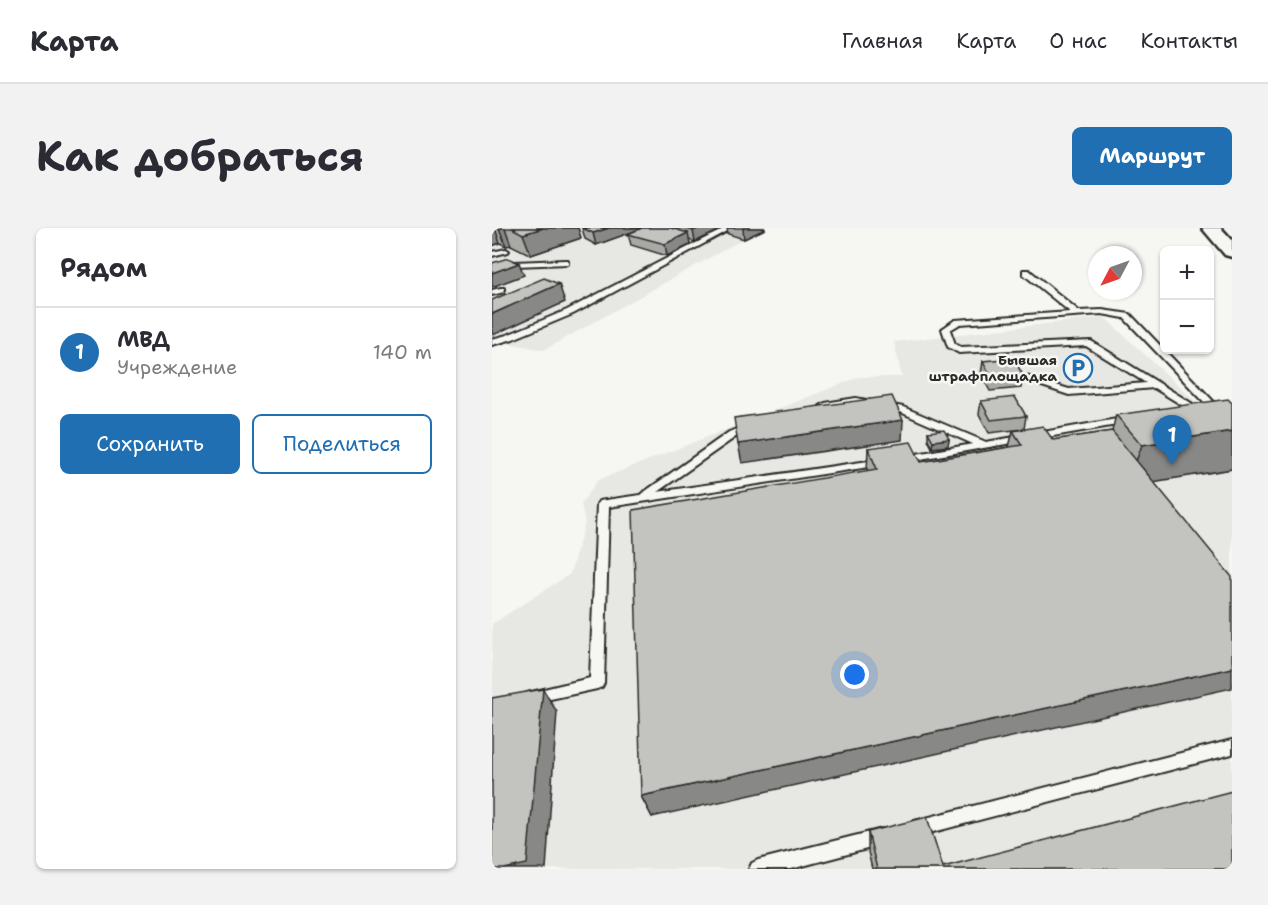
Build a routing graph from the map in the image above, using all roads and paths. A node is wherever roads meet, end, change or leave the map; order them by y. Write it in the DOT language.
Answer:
graph roads {
  1 [pos="730,228"];
  2 [pos="1211,228"];
  3 [pos="506,251"];
  4 [pos="1232,252"];
  5 [pos="492,254"];
  6 [pos="565,262"];
  7 [pos="492,272"];
  8 [pos="1026,272"];
  9 [pos="501,290"];
  10 [pos="492,293"];
  11 [pos="1078,314"];
  12 [pos="492,342"];
  13 [pos="1026,379"];
  14 [pos="1156,385"];
  15 [pos="1193,408"];
  16 [pos="809,409"];
  17 [pos="1182,410"];
  18 [pos="1136,419"];
  19 [pos="764,420"];
  20 [pos="987,446"];
  21 [pos="642,498"];
  22 [pos="516,700"];
  23 [pos="1232,747"];
  24 [pos="758,869"];
  1 -- 12 [label="lane"];
  2 -- 4 [label="main road"];
  3 -- 5 [label="lane"];
  6 -- 7 [label="lane"];
  8 -- 11 [label="lane"];
  9 -- 10 [label="lane"];
  11 -- 14 [label="lane"];
  11 -- 15 [label="lane"];
  13 -- 14 [label="lane"];
  14 -- 15 [label="lane"];
  15 -- 17 [label="lane"];
  16 -- 20 [label="lane"];
  18 -- 20 [label="lane"];
  19 -- 21 [label="lane"];
  20 -- 21 [label="lane"];
  21 -- 22 [label="lane"];
  23 -- 24 [label="lane"];
}
